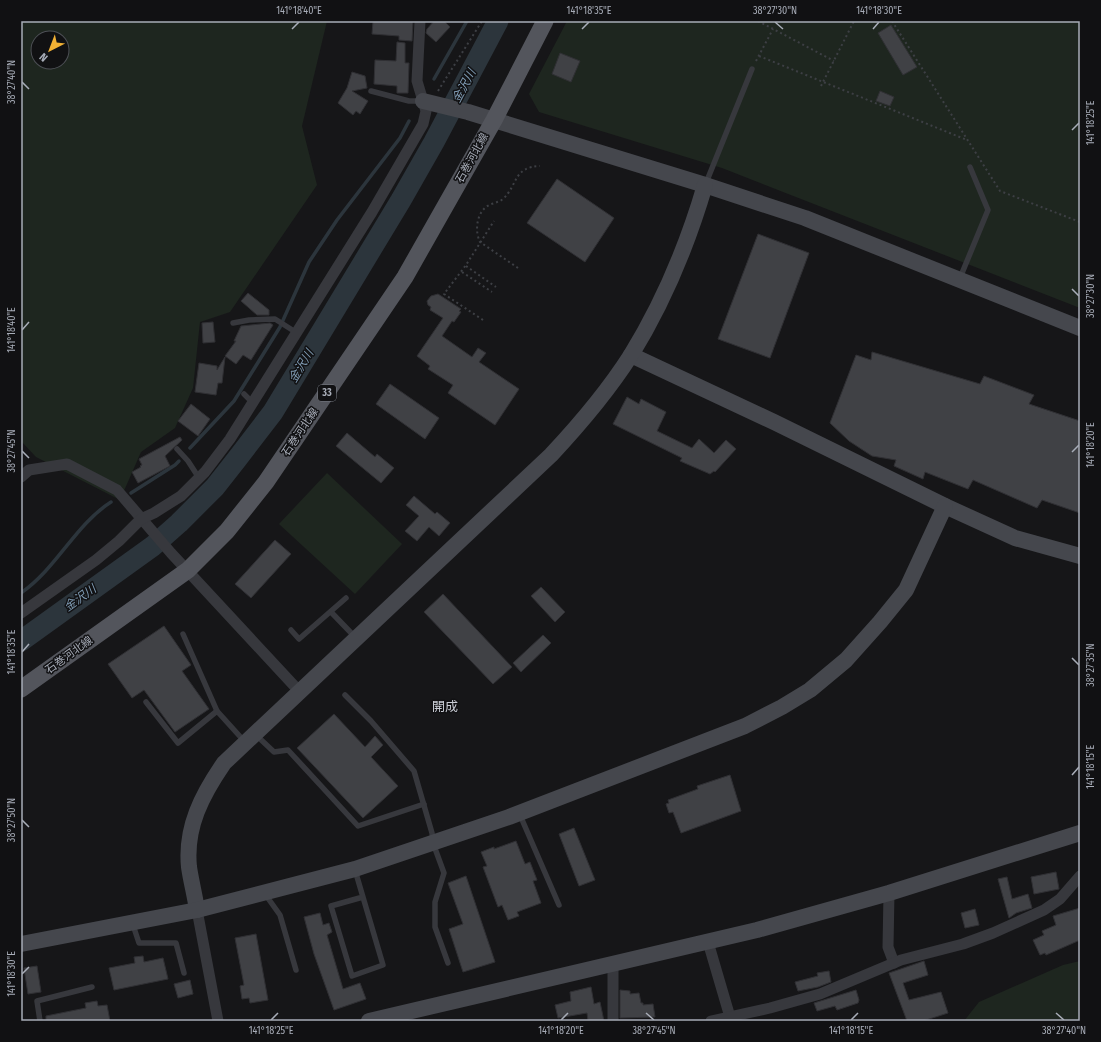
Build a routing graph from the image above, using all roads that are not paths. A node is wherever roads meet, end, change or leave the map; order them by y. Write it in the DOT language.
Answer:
graph roads {
  1 [pos="420,21"];
  2 [pos="545,21"];
  3 [pos="752,69"];
  4 [pos="370,91"];
  5 [pos="430,102"];
  6 [pos="494,120"];
  7 [pos="970,167"];
  8 [pos="705,185"];
  9 [pos="960,279"];
  10 [pos="233,323"];
  11 [pos="1080,328"];
  12 [pos="293,330"];
  13 [pos="631,355"];
  14 [pos="244,394"];
  15 [pos="254,404"];
  16 [pos="177,449"];
  17 [pos="21,477"];
  18 [pos="199,478"];
  19 [pos="945,506"];
  20 [pos="144,522"];
  21 [pos="1080,556"];
  22 [pos="188,570"];
  23 [pos="346,598"];
  24 [pos="331,612"];
  25 [pos="21,613"];
  26 [pos="291,630"];
  27 [pos="183,634"];
  28 [pos="357,638"];
  29 [pos="21,689"];
  30 [pos="300,691"];
  31 [pos="345,695"];
  32 [pos="146,702"];
  33 [pos="217,711"];
  34 [pos="250,737"];
  35 [pos="424,804"];
  36 [pos="520,813"];
  37 [pos="1080,833"];
  38 [pos="433,843"];
  39 [pos="355,869"];
  40 [pos="1080,876"];
  41 [pos="264,892"];
  42 [pos="889,893"];
  43 [pos="363,897"];
  44 [pos="559,905"];
  45 [pos="197,910"];
  46 [pos="132,922"];
  47 [pos="708,942"];
  48 [pos="21,944"];
  49 [pos="448,963"];
  50 [pos="613,963"];
  51 [pos="894,963"];
  52 [pos="296,970"];
  53 [pos="184,973"];
  54 [pos="92,987"];
  55 [pos="730,1017"];
  56 [pos="40,1021"];
  57 [pos="218,1021"];
  58 [pos="369,1021"];
  59 [pos="612,1021"];
  60 [pos="711,1021"];
  1 -- 5 [label="street"];
  2 -- 6 [label="main road, 石巻河北線 / 33"];
  3 -- 8 [label="lane"];
  4 -- 5 [label="lane"];
  5 -- 6 [label="street"];
  5 -- 12 [label="street"];
  6 -- 8 [label="street"];
  6 -- 22 [label="main road, 石巻河北線 / 33"];
  7 -- 9 [label="lane"];
  8 -- 9 [label="street"];
  8 -- 13 [label="street"];
  9 -- 11 [label="street"];
  10 -- 12 [label="lane"];
  12 -- 15 [label="street"];
  13 -- 19 [label="street"];
  13 -- 28 [label="street"];
  14 -- 15 [label="lane"];
  15 -- 18 [label="street"];
  16 -- 18 [label="lane"];
  17 -- 20 [label="street"];
  18 -- 20 [label="street"];
  19 -- 21 [label="street"];
  19 -- 36 [label="street"];
  20 -- 22 [label="street"];
  20 -- 25 [label="street"];
  22 -- 29 [label="main road, 石巻河北線 / 33"];
  22 -- 30 [label="street"];
  23 -- 24 [label="lane"];
  24 -- 26 [label="lane"];
  24 -- 28 [label="lane"];
  27 -- 33 [label="lane"];
  28 -- 30 [label="street"];
  30 -- 34 [label="street"];
  31 -- 35 [label="lane"];
  32 -- 33 [label="lane"];
  33 -- 34 [label="lane"];
  34 -- 35 [label="lane"];
  34 -- 45 [label="street"];
  35 -- 38 [label="lane"];
  36 -- 38 [label="street"];
  36 -- 44 [label="lane"];
  37 -- 42 [label="street"];
  38 -- 39 [label="street"];
  38 -- 49 [label="lane"];
  39 -- 41 [label="street"];
  39 -- 43 [label="lane"];
  40 -- 51 [label="street"];
  41 -- 45 [label="street"];
  41 -- 52 [label="lane"];
  42 -- 47 [label="street"];
  42 -- 51 [label="street"];
  43 -- 43 [label="lane"];
  45 -- 46 [label="street"];
  45 -- 57 [label="street"];
  46 -- 48 [label="street"];
  46 -- 53 [label="lane"];
  47 -- 50 [label="street"];
  47 -- 55 [label="street"];
  50 -- 58 [label="street"];
  50 -- 59 [label="street"];
  51 -- 55 [label="street"];
  54 -- 56 [label="lane"];
  55 -- 60 [label="street"];
}
